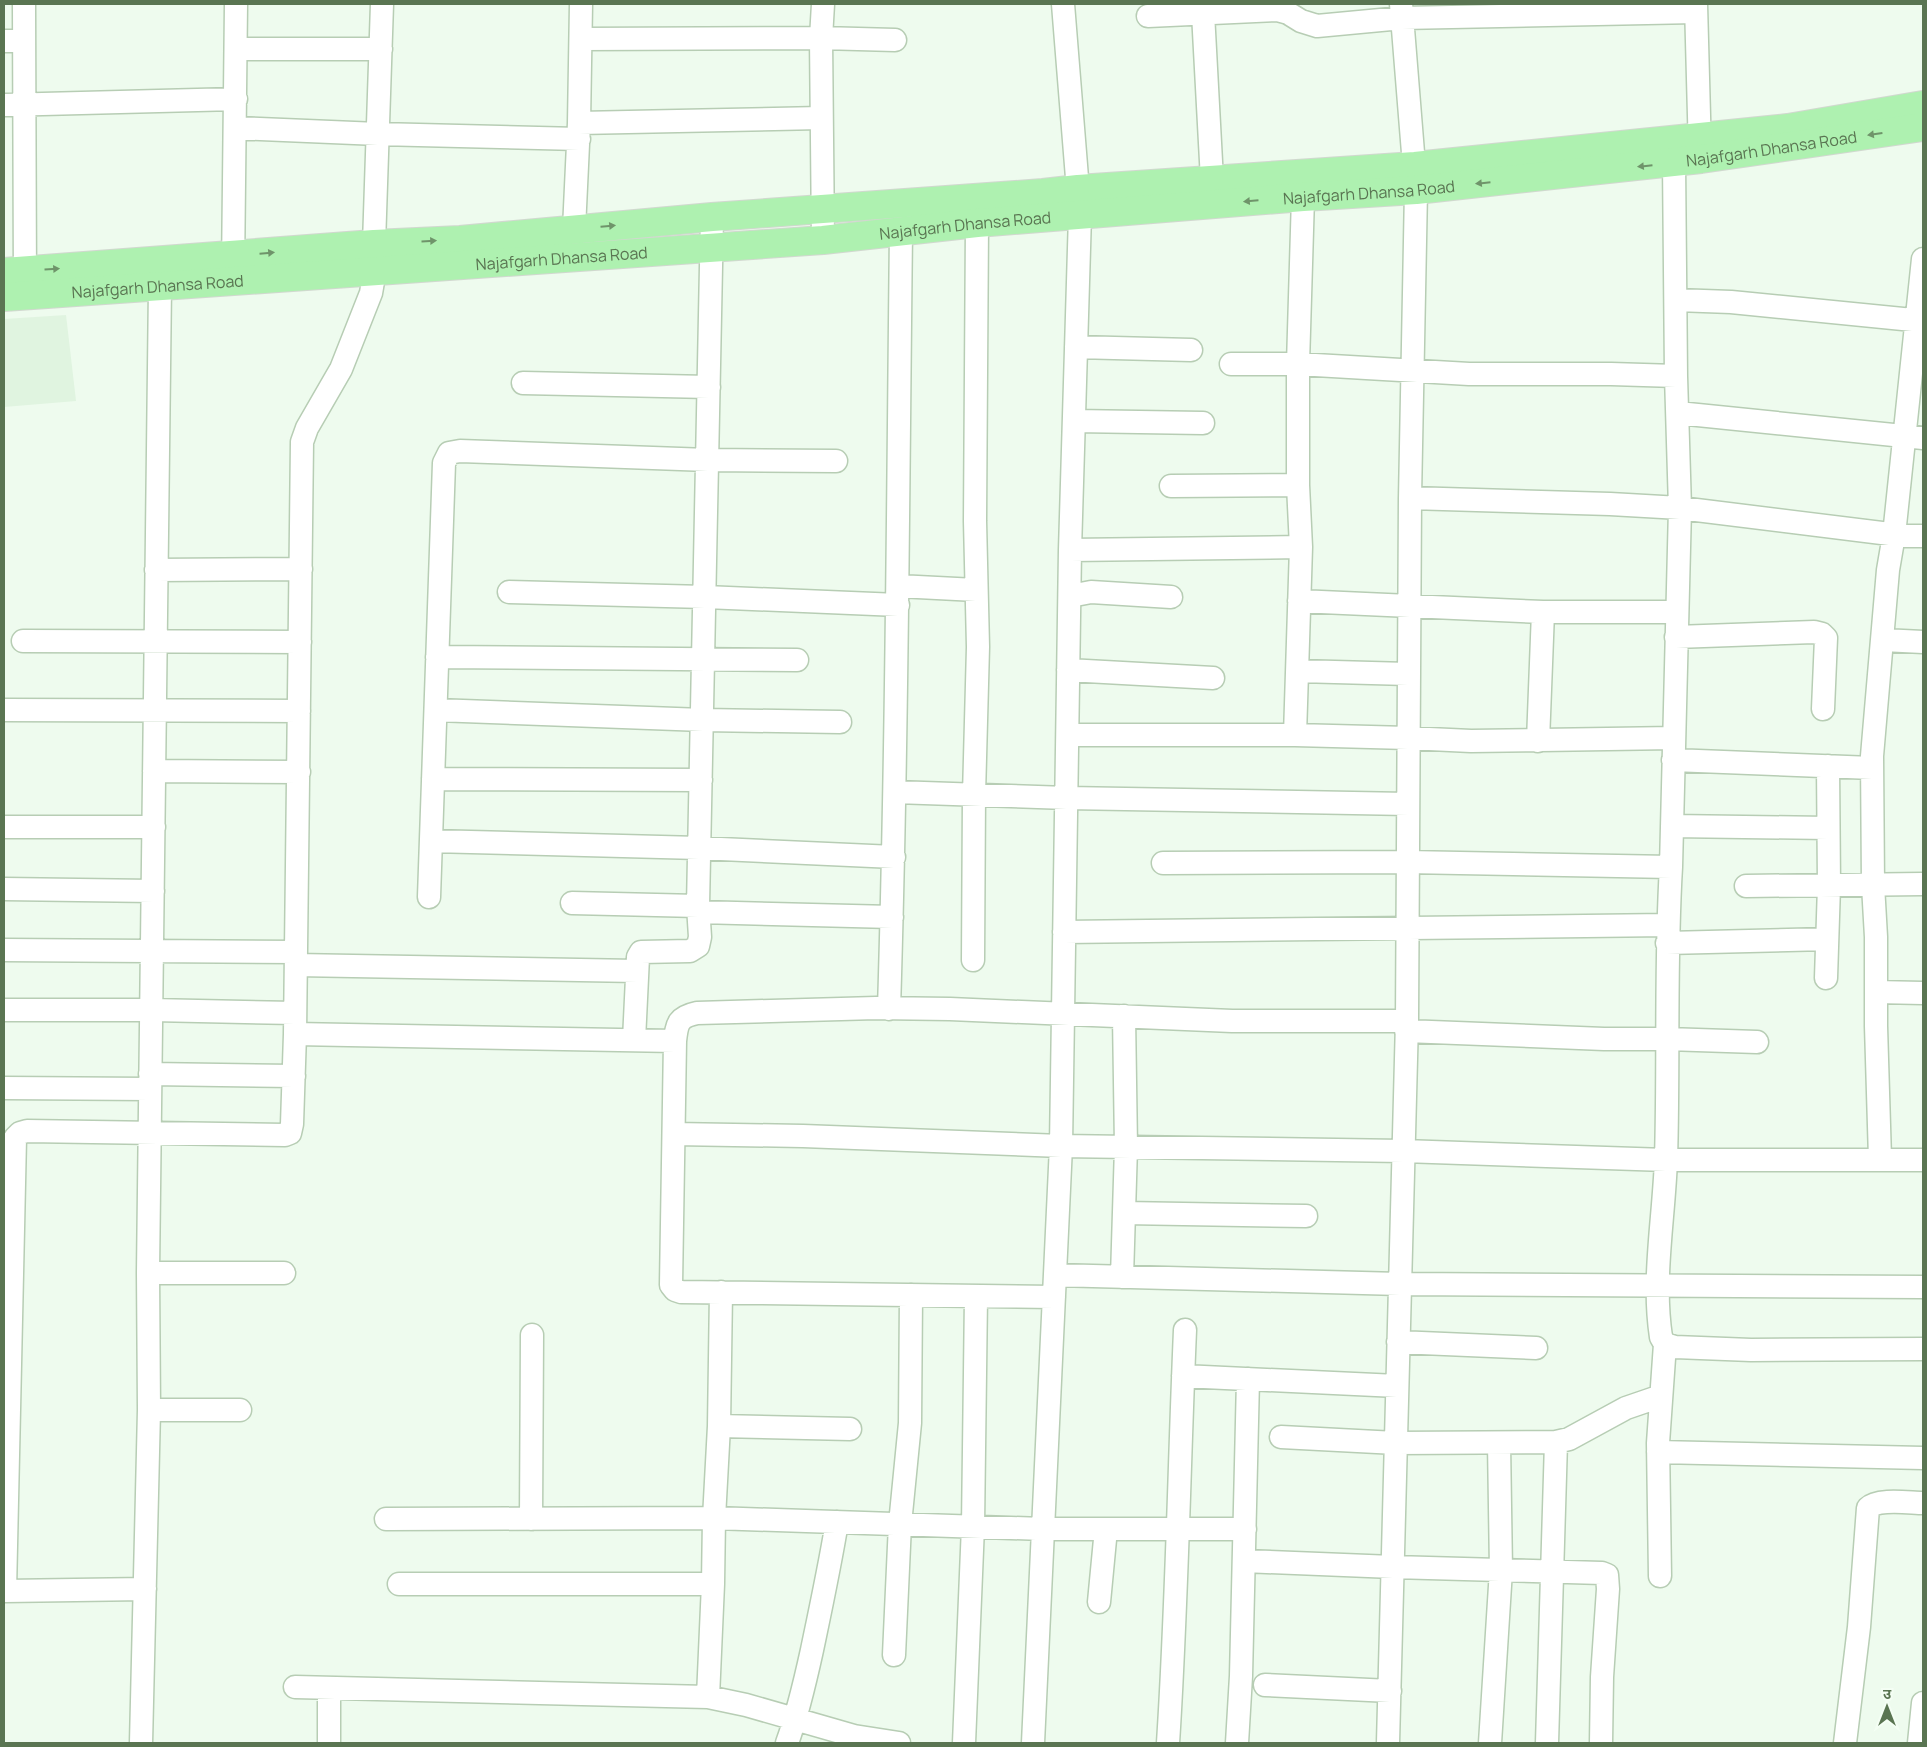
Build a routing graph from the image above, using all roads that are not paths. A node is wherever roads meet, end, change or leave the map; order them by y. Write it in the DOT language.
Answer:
graph roads {
  1 [pos="24,4"];
  2 [pos="236,4"];
  3 [pos="382,4"];
  4 [pos="581,4"];
  5 [pos="823,4"];
  6 [pos="1063,4"];
  7 [pos="1696,8"];
  8 [pos="1402,11"];
  9 [pos="1204,13"];
  10 [pos="1148,16"];
  11 [pos="821,38"];
  12 [pos="581,39"];
  13 [pos="895,40"];
  14 [pos="14,41"];
  15 [pos="236,49"];
  16 [pos="381,49"];
  17 [pos="236,99"];
  18 [pos="14,105"];
  19 [pos="1923,105"];
  20 [pos="821,118"];
  21 [pos="1923,127"];
  22 [pos="235,128"];
  23 [pos="579,131"];
  24 [pos="378,134"];
  25 [pos="1700,148"];
  26 [pos="1674,162"];
  27 [pos="1415,178"];
  28 [pos="1212,180"];
  29 [pos="1303,197"];
  30 [pos="1079,202"];
  31 [pos="823,209"];
  32 [pos="712,217"];
  33 [pos="977,223"];
  34 [pos="574,229"];
  35 [pos="901,231"];
  36 [pos="823,240"];
  37 [pos="712,247"];
  38 [pos="374,257"];
  39 [pos="1923,259"];
  40 [pos="233,268"];
  41 [pos="14,284"];
  42 [pos="160,286"];
  43 [pos="1676,300"];
  44 [pos="1920,321"];
  45 [pos="1076,347"];
  46 [pos="1191,350"];
  47 [pos="1231,364"];
  48 [pos="1298,364"];
  49 [pos="1413,371"];
  50 [pos="1676,376"];
  51 [pos="523,383"];
  52 [pos="709,388"];
  53 [pos="1678,412"];
  54 [pos="1074,421"];
  55 [pos="1203,423"];
  56 [pos="1914,437"];
  57 [pos="708,460"];
  58 [pos="836,462"];
  59 [pos="1298,485"];
  60 [pos="1171,486"];
  61 [pos="1410,498"];
  62 [pos="1680,508"];
  63 [pos="1894,534"];
  64 [pos="1923,536"];
  65 [pos="1301,547"];
  66 [pos="1070,550"];
  67 [pos="301,569"];
  68 [pos="156,570"];
  69 [pos="976,590"];
  70 [pos="508,592"];
  71 [pos="898,596"];
  72 [pos="1070,596"];
  73 [pos="705,597"];
  74 [pos="1171,597"];
  75 [pos="1299,601"];
  76 [pos="1409,607"];
  77 [pos="1543,612"];
  78 [pos="1676,612"];
  79 [pos="1676,637"];
  80 [pos="1883,640"];
  81 [pos="23,641"];
  82 [pos="156,641"];
  83 [pos="300,642"];
  84 [pos="1923,642"];
  85 [pos="438,657"];
  86 [pos="704,658"];
  87 [pos="797,660"];
  88 [pos="1068,670"];
  89 [pos="1298,670"];
  90 [pos="1408,674"];
  91 [pos="1213,678"];
  92 [pos="1823,709"];
  93 [pos="4,710"];
  94 [pos="156,710"];
  95 [pos="436,710"];
  96 [pos="299,711"];
  97 [pos="703,720"];
  98 [pos="840,722"];
  99 [pos="1068,735"];
  100 [pos="1295,735"];
  101 [pos="1408,738"];
  102 [pos="1674,738"];
  103 [pos="1538,741"];
  104 [pos="1674,760"];
  105 [pos="1828,766"];
  106 [pos="1872,768"];
  107 [pos="154,771"];
  108 [pos="299,772"];
  109 [pos="433,779"];
  110 [pos="701,780"];
  111 [pos="895,792"];
  112 [pos="974,795"];
  113 [pos="1066,798"];
  114 [pos="1408,804"];
  115 [pos="1672,826"];
  116 [pos="4,827"];
  117 [pos="154,827"];
  118 [pos="1828,828"];
  119 [pos="431,841"];
  120 [pos="699,848"];
  121 [pos="894,857"];
  122 [pos="1407,862"];
  123 [pos="1162,863"];
  124 [pos="1671,867"];
  125 [pos="1923,884"];
  126 [pos="1873,885"];
  127 [pos="1746,886"];
  128 [pos="1829,886"];
  129 [pos="4,889"];
  130 [pos="153,891"];
  131 [pos="430,897"];
  132 [pos="572,903"];
  133 [pos="698,909"];
  134 [pos="892,917"];
  135 [pos="1407,928"];
  136 [pos="1064,932"];
  137 [pos="1667,934"];
  138 [pos="1827,939"];
  139 [pos="4,950"];
  140 [pos="153,951"];
  141 [pos="296,958"];
  142 [pos="973,960"];
  143 [pos="637,970"];
  144 [pos="1826,978"];
  145 [pos="1876,992"];
  146 [pos="1923,992"];
  147 [pos="889,1009"];
  148 [pos="4,1010"];
  149 [pos="152,1010"];
  150 [pos="1063,1015"];
  151 [pos="1124,1016"];
  152 [pos="295,1023"];
  153 [pos="1406,1026"];
  154 [pos="1667,1039"];
  155 [pos="634,1040"];
  156 [pos="674,1041"];
  157 [pos="1757,1042"];
  158 [pos="294,1076"];
  159 [pos="150,1081"];
  160 [pos="4,1088"];
  161 [pos="150,1133"];
  162 [pos="674,1134"];
  163 [pos="1061,1146"];
  164 [pos="1126,1147"];
  165 [pos="1403,1151"];
  166 [pos="9,1159"];
  167 [pos="1880,1159"];
  168 [pos="1666,1160"];
  169 [pos="1923,1160"];
  170 [pos="1124,1213"];
  171 [pos="1306,1216"];
  172 [pos="148,1273"];
  173 [pos="284,1273"];
  174 [pos="1122,1277"];
  175 [pos="1400,1284"];
  176 [pos="1054,1286"];
  177 [pos="1658,1286"];
  178 [pos="1923,1287"];
  179 [pos="721,1292"];
  180 [pos="911,1295"];
  181 [pos="976,1296"];
  182 [pos="1186,1330"];
  183 [pos="532,1335"];
  184 [pos="1398,1342"];
  185 [pos="1665,1344"];
  186 [pos="1536,1348"];
  187 [pos="1923,1349"];
  188 [pos="1183,1376"];
  189 [pos="1248,1379"];
  190 [pos="1397,1386"];
  191 [pos="1661,1396"];
  192 [pos="149,1410"];
  193 [pos="240,1410"];
  194 [pos="719,1426"];
  195 [pos="850,1430"];
  196 [pos="1282,1437"];
  197 [pos="1556,1442"];
  198 [pos="1396,1443"];
  199 [pos="1499,1443"];
  200 [pos="1658,1452"];
  201 [pos="1923,1458"];
  202 [pos="1923,1503"];
  203 [pos="714,1518"];
  204 [pos="386,1519"];
  205 [pos="531,1519"];
  206 [pos="837,1522"];
  207 [pos="900,1524"];
  208 [pos="973,1526"];
  209 [pos="1043,1528"];
  210 [pos="1178,1528"];
  211 [pos="1245,1528"];
  212 [pos="1106,1529"];
  213 [pos="1244,1561"];
  214 [pos="1393,1567"];
  215 [pos="1501,1570"];
  216 [pos="1553,1572"];
  217 [pos="1660,1576"];
  218 [pos="399,1584"];
  219 [pos="713,1584"];
  220 [pos="145,1589"];
  221 [pos="5,1591"];
  222 [pos="1099,1602"];
  223 [pos="894,1655"];
  224 [pos="1265,1685"];
  225 [pos="295,1687"];
  226 [pos="329,1688"];
  227 [pos="1390,1691"];
  228 [pos="708,1698"];
  229 [pos="1923,1703"];
  230 [pos="796,1720"];
  231 [pos="141,1743"];
  232 [pos="329,1743"];
  233 [pos="787,1743"];
  234 [pos="899,1743"];
  235 [pos="964,1743"];
  236 [pos="1033,1743"];
  237 [pos="1168,1743"];
  238 [pos="1237,1743"];
  239 [pos="1388,1743"];
  240 [pos="1490,1743"];
  241 [pos="1547,1743"];
  242 [pos="1601,1743"];
  243 [pos="1845,1743"];
  244 [pos="1918,1743"];
  1 -- 14 [label="street"];
  2 -- 15 [label="street"];
  3 -- 16 [label="street"];
  4 -- 12 [label="street"];
  5 -- 11 [label="street"];
  6 -- 30 [label="street"];
  7 -- 8 [label="street"];
  7 -- 25 [label="street"];
  8 -- 9 [label="street"];
  8 -- 27 [label="street"];
  9 -- 10 [label="street"];
  9 -- 28 [label="street"];
  11 -- 12 [label="street"];
  11 -- 13 [label="street"];
  11 -- 20 [label="street"];
  12 -- 23 [label="street"];
  14 -- 18 [label="street"];
  15 -- 16 [label="street"];
  15 -- 17 [label="street"];
  16 -- 24 [label="street"];
  17 -- 18 [label="street"];
  17 -- 22 [label="street"];
  18 -- 41 [label="street"];
  19 -- 25 [label="main road, Najafgarh Dhansa Road"];
  20 -- 23 [label="street"];
  20 -- 31 [label="street"];
  21 -- 25 [label="main road, Najafgarh Dhansa Road, one-way"];
  22 -- 24 [label="street"];
  22 -- 40 [label="street"];
  23 -- 24 [label="street"];
  23 -- 34 [label="street"];
  24 -- 38 [label="street"];
  25 -- 26 [label="main road, Najafgarh Dhansa Road"];
  25 -- 27 [label="main road, Najafgarh Dhansa Road"];
  26 -- 27 [label="main road, Najafgarh Dhansa Road, one-way"];
  26 -- 43 [label="street"];
  27 -- 28 [label="main road, Najafgarh Dhansa Road"];
  27 -- 29 [label="main road, Najafgarh Dhansa Road"];
  27 -- 49 [label="street"];
  28 -- 30 [label="main road, Najafgarh Dhansa Road"];
  29 -- 30 [label="main road, Najafgarh Dhansa Road, one-way"];
  29 -- 48 [label="street"];
  30 -- 31 [label="main road, Najafgarh Dhansa Road"];
  30 -- 33 [label="main road, Najafgarh Dhansa Road"];
  30 -- 45 [label="street"];
  31 -- 32 [label="main road, Najafgarh Dhansa Road"];
  31 -- 36 [label="street"];
  34 -- 32 [label="main road, Najafgarh Dhansa Road, one-way"];
  32 -- 37 [label="street"];
  33 -- 35 [label="main road, Najafgarh Dhansa Road"];
  33 -- 69 [label="street"];
  38 -- 34 [label="main road, Najafgarh Dhansa Road, one-way"];
  35 -- 36 [label="main road, Najafgarh Dhansa Road"];
  35 -- 71 [label="street"];
  36 -- 37 [label="main road, Najafgarh Dhansa Road"];
  37 -- 38 [label="main road, Najafgarh Dhansa Road"];
  37 -- 52 [label="street"];
  38 -- 40 [label="main road, Najafgarh Dhansa Road"];
  38 -- 67 [label="street"];
  39 -- 44 [label="street"];
  41 -- 40 [label="main road, Najafgarh Dhansa Road, one-way"];
  40 -- 42 [label="main road, Najafgarh Dhansa Road"];
  41 -- 42 [label="main road, Najafgarh Dhansa Road"];
  42 -- 68 [label="street"];
  43 -- 44 [label="street"];
  43 -- 50 [label="street"];
  44 -- 56 [label="street"];
  45 -- 46 [label="street"];
  45 -- 54 [label="street"];
  47 -- 48 [label="street"];
  48 -- 49 [label="street"];
  48 -- 59 [label="street"];
  49 -- 50 [label="street"];
  49 -- 61 [label="street"];
  50 -- 53 [label="street"];
  51 -- 52 [label="street"];
  52 -- 57 [label="street"];
  53 -- 56 [label="street"];
  53 -- 62 [label="street"];
  54 -- 55 [label="street"];
  54 -- 66 [label="street"];
  56 -- 63 [label="street"];
  57 -- 58 [label="street"];
  57 -- 73 [label="street"];
  57 -- 85 [label="street"];
  59 -- 60 [label="street"];
  59 -- 65 [label="street"];
  61 -- 62 [label="street"];
  61 -- 76 [label="street"];
  62 -- 63 [label="street"];
  62 -- 78 [label="street"];
  63 -- 64 [label="street"];
  63 -- 80 [label="street"];
  65 -- 66 [label="street"];
  65 -- 75 [label="street"];
  66 -- 72 [label="street"];
  67 -- 68 [label="street"];
  67 -- 83 [label="street"];
  68 -- 82 [label="street"];
  69 -- 71 [label="street"];
  69 -- 112 [label="street"];
  70 -- 73 [label="street"];
  71 -- 73 [label="street"];
  71 -- 111 [label="street"];
  72 -- 74 [label="street"];
  72 -- 88 [label="street"];
  73 -- 86 [label="street"];
  75 -- 76 [label="street"];
  75 -- 89 [label="street"];
  76 -- 77 [label="street"];
  76 -- 90 [label="street"];
  77 -- 78 [label="street"];
  77 -- 103 [label="street"];
  78 -- 79 [label="street"];
  79 -- 92 [label="street"];
  79 -- 102 [label="street"];
  80 -- 84 [label="street"];
  80 -- 106 [label="street"];
  81 -- 82 [label="street"];
  82 -- 83 [label="street"];
  82 -- 94 [label="street"];
  83 -- 96 [label="street"];
  85 -- 86 [label="street"];
  85 -- 95 [label="street"];
  86 -- 87 [label="street"];
  86 -- 97 [label="street"];
  88 -- 91 [label="street"];
  88 -- 99 [label="street"];
  89 -- 90 [label="street"];
  89 -- 100 [label="street"];
  90 -- 101 [label="street"];
  93 -- 94 [label="street"];
  94 -- 96 [label="street"];
  94 -- 107 [label="street"];
  95 -- 97 [label="street"];
  95 -- 109 [label="street"];
  96 -- 108 [label="street"];
  97 -- 98 [label="street"];
  97 -- 110 [label="street"];
  99 -- 100 [label="street"];
  99 -- 113 [label="street"];
  100 -- 101 [label="street"];
  101 -- 103 [label="street"];
  101 -- 114 [label="street"];
  102 -- 103 [label="street"];
  102 -- 104 [label="street"];
  104 -- 105 [label="street"];
  104 -- 115 [label="street"];
  105 -- 106 [label="street"];
  105 -- 118 [label="street"];
  106 -- 126 [label="street"];
  107 -- 108 [label="street"];
  107 -- 117 [label="street"];
  108 -- 141 [label="street"];
  109 -- 110 [label="street"];
  109 -- 119 [label="street"];
  110 -- 120 [label="street"];
  111 -- 112 [label="street"];
  111 -- 121 [label="street"];
  112 -- 113 [label="street"];
  112 -- 142 [label="street"];
  113 -- 114 [label="street"];
  113 -- 136 [label="street"];
  114 -- 122 [label="street"];
  115 -- 118 [label="street"];
  115 -- 124 [label="street"];
  116 -- 117 [label="street"];
  117 -- 130 [label="street"];
  118 -- 128 [label="street"];
  119 -- 120 [label="street"];
  119 -- 131 [label="street"];
  120 -- 121 [label="street"];
  120 -- 133 [label="street"];
  121 -- 134 [label="street"];
  122 -- 123 [label="street"];
  122 -- 124 [label="street"];
  122 -- 135 [label="street"];
  124 -- 137 [label="street"];
  125 -- 126 [label="street"];
  126 -- 128 [label="street"];
  126 -- 145 [label="street"];
  127 -- 128 [label="street"];
  128 -- 138 [label="street"];
  129 -- 130 [label="street"];
  130 -- 140 [label="street"];
  132 -- 133 [label="street"];
  133 -- 134 [label="street"];
  133 -- 143 [label="street"];
  134 -- 147 [label="street"];
  135 -- 136 [label="street"];
  135 -- 137 [label="street"];
  135 -- 153 [label="street"];
  136 -- 150 [label="street"];
  137 -- 138 [label="street"];
  137 -- 154 [label="street"];
  138 -- 144 [label="street"];
  139 -- 140 [label="street"];
  140 -- 141 [label="street"];
  140 -- 149 [label="street"];
  141 -- 143 [label="street"];
  141 -- 152 [label="street"];
  143 -- 155 [label="street"];
  145 -- 146 [label="street"];
  145 -- 167 [label="street"];
  147 -- 150 [label="street"];
  147 -- 156 [label="street"];
  148 -- 149 [label="street"];
  149 -- 152 [label="street"];
  149 -- 159 [label="street"];
  150 -- 151 [label="street"];
  150 -- 163 [label="street"];
  151 -- 153 [label="street"];
  151 -- 164 [label="street"];
  152 -- 155 [label="street"];
  152 -- 158 [label="street"];
  153 -- 154 [label="street"];
  153 -- 165 [label="street"];
  154 -- 157 [label="street"];
  154 -- 168 [label="street"];
  155 -- 156 [label="street"];
  156 -- 162 [label="street"];
  158 -- 159 [label="street"];
  158 -- 161 [label="street"];
  159 -- 160 [label="street"];
  159 -- 161 [label="street"];
  161 -- 166 [label="street"];
  161 -- 172 [label="street"];
  162 -- 163 [label="street"];
  162 -- 179 [label="street"];
  163 -- 164 [label="street"];
  163 -- 176 [label="street"];
  164 -- 165 [label="street"];
  164 -- 170 [label="street"];
  165 -- 168 [label="street"];
  165 -- 175 [label="street"];
  166 -- 221 [label="street"];
  167 -- 168 [label="street"];
  167 -- 169 [label="street"];
  168 -- 177 [label="street"];
  170 -- 171 [label="street"];
  170 -- 174 [label="street"];
  172 -- 173 [label="street"];
  172 -- 192 [label="street"];
  174 -- 175 [label="street"];
  174 -- 176 [label="street"];
  175 -- 177 [label="street"];
  175 -- 184 [label="street"];
  176 -- 181 [label="street"];
  176 -- 209 [label="street"];
  177 -- 178 [label="street"];
  177 -- 185 [label="street"];
  179 -- 180 [label="street"];
  179 -- 194 [label="street"];
  180 -- 181 [label="street"];
  180 -- 207 [label="street"];
  181 -- 208 [label="street"];
  182 -- 188 [label="street"];
  183 -- 205 [label="street"];
  184 -- 186 [label="street"];
  184 -- 190 [label="street"];
  185 -- 187 [label="street"];
  185 -- 191 [label="street"];
  188 -- 189 [label="street"];
  188 -- 210 [label="street"];
  189 -- 190 [label="street"];
  189 -- 211 [label="street"];
  190 -- 198 [label="street"];
  191 -- 197 [label="street"];
  191 -- 200 [label="street"];
  192 -- 193 [label="street"];
  192 -- 220 [label="street"];
  194 -- 195 [label="street"];
  194 -- 203 [label="street"];
  196 -- 198 [label="street"];
  197 -- 199 [label="street"];
  197 -- 216 [label="street"];
  198 -- 199 [label="street"];
  198 -- 214 [label="street"];
  199 -- 215 [label="street"];
  200 -- 201 [label="street"];
  200 -- 217 [label="street"];
  202 -- 243 [label="street"];
  203 -- 205 [label="street"];
  203 -- 206 [label="street"];
  203 -- 219 [label="street"];
  204 -- 205 [label="street"];
  206 -- 207 [label="street"];
  206 -- 230 [label="street"];
  207 -- 208 [label="street"];
  207 -- 223 [label="street"];
  208 -- 209 [label="street"];
  208 -- 235 [label="street"];
  209 -- 212 [label="street"];
  209 -- 236 [label="street"];
  210 -- 211 [label="street"];
  210 -- 212 [label="street"];
  210 -- 237 [label="street"];
  211 -- 213 [label="street"];
  212 -- 222 [label="street"];
  213 -- 214 [label="street"];
  213 -- 238 [label="street"];
  214 -- 215 [label="street"];
  214 -- 227 [label="street"];
  215 -- 216 [label="street"];
  215 -- 240 [label="street"];
  216 -- 241 [label="street"];
  216 -- 242 [label="street"];
  218 -- 219 [label="street"];
  219 -- 228 [label="street"];
  220 -- 221 [label="street"];
  220 -- 231 [label="street"];
  224 -- 227 [label="street"];
  225 -- 226 [label="street"];
  226 -- 228 [label="street"];
  226 -- 232 [label="street"];
  227 -- 239 [label="street"];
  228 -- 230 [label="street"];
  229 -- 244 [label="street"];
  230 -- 233 [label="street"];
  230 -- 234 [label="street"];
}
